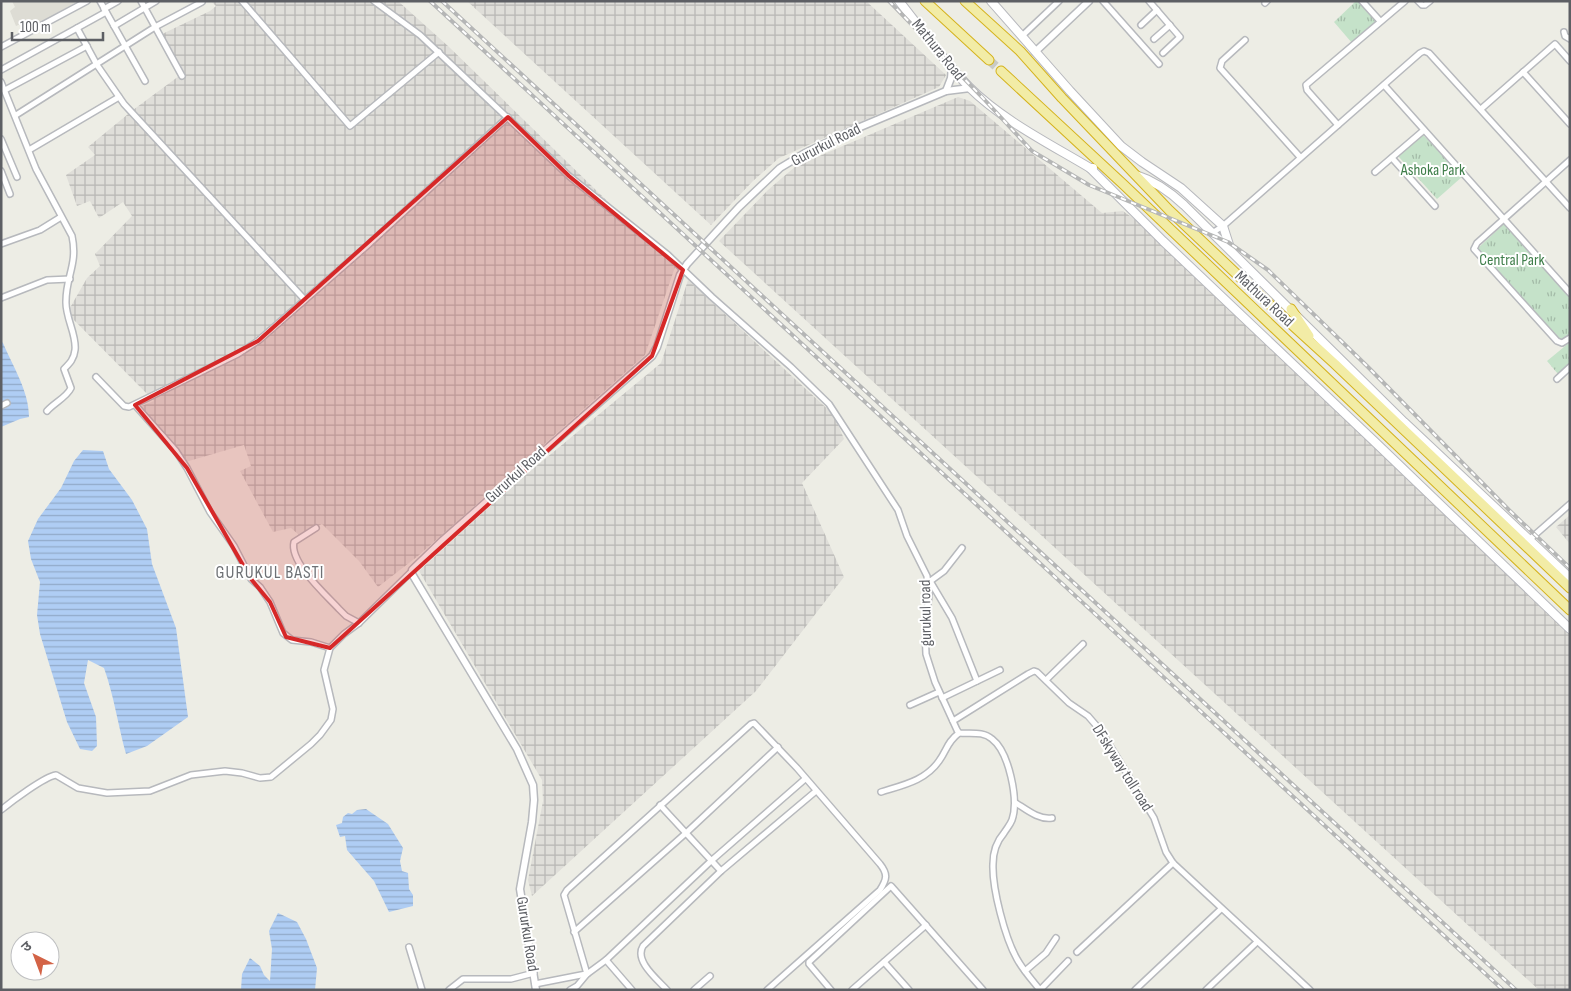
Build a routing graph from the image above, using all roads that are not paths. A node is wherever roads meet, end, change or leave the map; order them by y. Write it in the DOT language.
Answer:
graph roads {
  1 [pos="87,1"];
  2 [pos="100,1"];
  3 [pos="118,1"];
  4 [pos="141,1"];
  5 [pos="156,1"];
  6 [pos="242,1"];
  7 [pos="374,1"];
  8 [pos="899,1"];
  9 [pos="925,1"];
  10 [pos="965,1"];
  11 [pos="992,1"];
  12 [pos="1060,1"];
  13 [pos="1089,1"];
  14 [pos="1103,1"];
  15 [pos="1149,1"];
  16 [pos="1362,1"];
  17 [pos="1405,1"];
  18 [pos="1418,1"];
  19 [pos="1430,1"];
  20 [pos="202,2"];
  21 [pos="145,8"];
  22 [pos="105,10"];
  23 [pos="1157,10"];
  24 [pos="1380,22"];
  25 [pos="1141,25"];
  26 [pos="1170,25"];
  27 [pos="114,26"];
  28 [pos="155,26"];
  29 [pos="76,28"];
  30 [pos="1564,32"];
  31 [pos="1022,36"];
  32 [pos="1154,39"];
  33 [pos="1570,39"];
  34 [pos="1245,40"];
  35 [pos="126,45"];
  36 [pos="87,46"];
  37 [pos="1,47"];
  38 [pos="439,52"];
  39 [pos="1035,52"];
  40 [pos="1164,52"];
  41 [pos="989,60"];
  42 [pos="1570,62"];
  43 [pos="1159,64"];
  44 [pos="97,65"];
  45 [pos="952,67"];
  46 [pos="1,70"];
  47 [pos="1000,71"];
  48 [pos="1523,72"];
  49 [pos="182,76"];
  50 [pos="145,81"];
  51 [pos="1384,85"];
  52 [pos="2,86"];
  53 [pos="970,88"];
  54 [pos="946,91"];
  55 [pos="119,97"];
  56 [pos="1481,109"];
  57 [pos="16,115"];
  58 [pos="508,117"];
  59 [pos="1570,124"];
  60 [pos="1338,125"];
  61 [pos="1424,130"];
  62 [pos="1,139"];
  63 [pos="29,150"];
  64 [pos="1300,157"];
  65 [pos="1392,158"];
  66 [pos="1570,160"];
  67 [pos="1090,168"];
  68 [pos="1108,170"];
  69 [pos="1,171"];
  70 [pos="1376,172"];
  71 [pos="1136,175"];
  72 [pos="17,176"];
  73 [pos="1546,181"];
  74 [pos="10,194"];
  75 [pos="1436,206"];
  76 [pos="1570,208"];
  77 [pos="61,217"];
  78 [pos="1503,219"];
  79 [pos="1222,226"];
  80 [pos="1212,233"];
  81 [pos="1,244"];
  82 [pos="1232,253"];
  83 [pos="683,270"];
  84 [pos="70,279"];
  85 [pos="1570,293"];
  86 [pos="2,298"];
  87 [pos="305,300"];
  88 [pos="1291,309"];
  89 [pos="1570,338"];
  90 [pos="1318,349"];
  91 [pos="1570,367"];
  92 [pos="96,377"];
  93 [pos="1557,379"];
  94 [pos="7,404"];
  95 [pos="135,405"];
  96 [pos="1,406"];
  97 [pos="47,411"];
  98 [pos="1570,504"];
  99 [pos="316,528"];
  100 [pos="1529,540"];
  101 [pos="962,548"];
  102 [pos="411,572"];
  103 [pos="1570,578"];
  104 [pos="929,582"];
  105 [pos="1570,588"];
  106 [pos="1570,610"];
  107 [pos="359,623"];
  108 [pos="1570,629"];
  109 [pos="1083,644"];
  110 [pos="330,648"];
  111 [pos="1000,670"];
  112 [pos="1046,680"];
  113 [pos="978,681"];
  114 [pos="939,692"];
  115 [pos="942,698"];
  116 [pos="910,705"];
  117 [pos="953,720"];
  118 [pos="960,733"];
  119 [pos="778,747"];
  120 [pos="806,779"];
  121 [pos="816,791"];
  122 [pos="881,792"];
  123 [pos="1016,803"];
  124 [pos="660,806"];
  125 [pos="1,810"];
  126 [pos="1052,818"];
  127 [pos="686,833"];
  128 [pos="712,861"];
  129 [pos="1173,864"];
  130 [pos="721,871"];
  131 [pos="1221,908"];
  132 [pos="926,925"];
  133 [pos="574,932"];
  134 [pos="1056,938"];
  135 [pos="1257,942"];
  136 [pos="408,947"];
  137 [pos="1077,952"];
  138 [pos="606,960"];
  139 [pos="1068,961"];
  140 [pos="884,962"];
  141 [pos="1025,971"];
  142 [pos="534,973"];
  143 [pos="587,974"];
  144 [pos="710,976"];
  145 [pos="535,987"];
  146 [pos="1308,989"];
  147 [pos="422,990"];
  148 [pos="449,990"];
  149 [pos="570,990"];
  150 [pos="632,990"];
  151 [pos="667,990"];
  152 [pos="694,990"];
  153 [pos="767,990"];
  154 [pos="831,990"];
  155 [pos="852,990"];
  156 [pos="909,990"];
  157 [pos="983,990"];
  158 [pos="1040,990"];
  159 [pos="1135,990"];
  160 [pos="1206,990"];
  1 -- 37 [label="street"];
  2 -- 22 [label="street"];
  3 -- 22 [label="street"];
  4 -- 21 [label="street"];
  5 -- 21 [label="street"];
  6 -- 38 [label="street"];
  7 -- 38 [label="street, gurukul road"];
  8 -- 45 [label="main road, Mathura Road"];
  9 -- 41 [label="highway, Mathura Road"];
  10 -- 71 [label="highway, Mathura Road"];
  11 -- 31 [label="main road, Mathura Road"];
  12 -- 31 [label="street"];
  13 -- 39 [label="street"];
  14 -- 43 [label="street"];
  15 -- 23 [label="street"];
  16 -- 24 [label="street"];
  17 -- 24 [label="street"];
  18 -- 19 [label="street"];
  20 -- 28 [label="street"];
  21 -- 27 [label="street"];
  21 -- 28 [label="street"];
  22 -- 27 [label="street"];
  22 -- 29 [label="street"];
  23 -- 25 [label="street"];
  23 -- 26 [label="street"];
  24 -- 60 [label="street"];
  26 -- 32 [label="street"];
  26 -- 40 [label="street"];
  27 -- 35 [label="street"];
  28 -- 35 [label="street"];
  28 -- 49 [label="street"];
  29 -- 36 [label="street"];
  29 -- 46 [label="street"];
  30 -- 33 [label="street"];
  31 -- 39 [label="main road, Mathura Road"];
  34 -- 64 [label="street"];
  35 -- 44 [label="street"];
  35 -- 50 [label="street"];
  36 -- 44 [label="street"];
  36 -- 52 [label="street"];
  38 -- 58 [label="street, gurukul road"];
  39 -- 79 [label="main road, Mathura Road"];
  42 -- 48 [label="street"];
  44 -- 55 [label="street"];
  44 -- 57 [label="street"];
  45 -- 53 [label="main road, Mathura Road"];
  45 -- 54 [label="street"];
  47 -- 68 [label="highway, Mathura Road"];
  48 -- 56 [label="street"];
  48 -- 59 [label="street"];
  51 -- 56 [label="street"];
  51 -- 60 [label="street"];
  51 -- 61 [label="street"];
  52 -- 57 [label="street"];
  53 -- 54 [label="street, Gururkul Road"];
  53 -- 67 [label="main road, Mathura Road"];
  54 -- 83 [label="street, Gururkul Road"];
  55 -- 63 [label="street"];
  55 -- 87 [label="street"];
  56 -- 73 [label="street"];
  57 -- 63 [label="street"];
  58 -- 83 [label="street, gurukul road"];
  58 -- 87 [label="street"];
  60 -- 64 [label="street"];
  61 -- 65 [label="street"];
  61 -- 78 [label="street"];
  62 -- 72 [label="street"];
  63 -- 77 [label="street"];
  64 -- 79 [label="street"];
  65 -- 70 [label="street"];
  65 -- 75 [label="street"];
  66 -- 73 [label="street"];
  67 -- 68 [label="main road, Mathura Road"];
  67 -- 108 [label="main road"];
  68 -- 106 [label="highway, Mathura Road"];
  69 -- 74 [label="street"];
  71 -- 80 [label="main road"];
  71 -- 90 [label="highway, Mathura Road"];
  73 -- 76 [label="street"];
  73 -- 78 [label="street"];
  77 -- 81 [label="street"];
  77 -- 84 [label="street"];
  78 -- 85 [label="street"];
  78 -- 89 [label="street"];
  79 -- 80 [label="street"];
  79 -- 82 [label="main road, Mathura Road"];
  80 -- 82 [label="main road"];
  82 -- 88 [label="main road"];
  83 -- 102 [label="street, Gururkul Road"];
  83 -- 104 [label="street, gurukul road"];
  84 -- 86 [label="street"];
  84 -- 97 [label="street"];
  87 -- 95 [label="street"];
  88 -- 90 [label="highway"];
  88 -- 100 [label="main road"];
  90 -- 105 [label="highway, Mathura Road"];
  91 -- 93 [label="street"];
  92 -- 95 [label="street"];
  94 -- 96 [label="street"];
  95 -- 110 [label="street"];
  98 -- 100 [label="street"];
  99 -- 107 [label="street"];
  100 -- 103 [label="main road"];
  101 -- 104 [label="street"];
  102 -- 107 [label="street"];
  102 -- 142 [label="street, Gururkul Road"];
  104 -- 113 [label="street"];
  104 -- 114 [label="street, gurukul road"];
  107 -- 110 [label="street"];
  109 -- 112 [label="street"];
  110 -- 125 [label="street"];
  111 -- 113 [label="street"];
  112 -- 117 [label="street, DFskyway toll road"];
  112 -- 129 [label="street, DFskyway toll road"];
  113 -- 115 [label="street"];
  114 -- 115 [label="street, gurukul road"];
  114 -- 116 [label="street"];
  115 -- 117 [label="street, gurukul road"];
  117 -- 118 [label="street, gurukul road"];
  118 -- 122 [label="street"];
  118 -- 123 [label="street"];
  119 -- 120 [label="street"];
  119 -- 124 [label="street"];
  119 -- 127 [label="street"];
  120 -- 121 [label="street"];
  120 -- 128 [label="street"];
  121 -- 130 [label="street"];
  121 -- 153 [label="street"];
  123 -- 126 [label="street"];
  123 -- 141 [label="street"];
  124 -- 127 [label="street"];
  124 -- 133 [label="street"];
  127 -- 128 [label="street"];
  127 -- 133 [label="street"];
  128 -- 130 [label="street"];
  128 -- 138 [label="street"];
  129 -- 131 [label="street"];
  129 -- 137 [label="street"];
  130 -- 151 [label="street"];
  131 -- 135 [label="street"];
  131 -- 159 [label="street"];
  132 -- 140 [label="street"];
  132 -- 154 [label="street"];
  132 -- 157 [label="street"];
  133 -- 143 [label="street"];
  134 -- 141 [label="street"];
  135 -- 146 [label="street"];
  135 -- 160 [label="street"];
  136 -- 147 [label="street"];
  138 -- 143 [label="street"];
  138 -- 150 [label="street"];
  139 -- 158 [label="street"];
  140 -- 155 [label="street"];
  140 -- 156 [label="street"];
  141 -- 158 [label="street"];
  142 -- 145 [label="street, Gururkul Road"];
  142 -- 148 [label="street"];
  143 -- 145 [label="street"];
  143 -- 149 [label="street"];
  144 -- 152 [label="street"];
}
